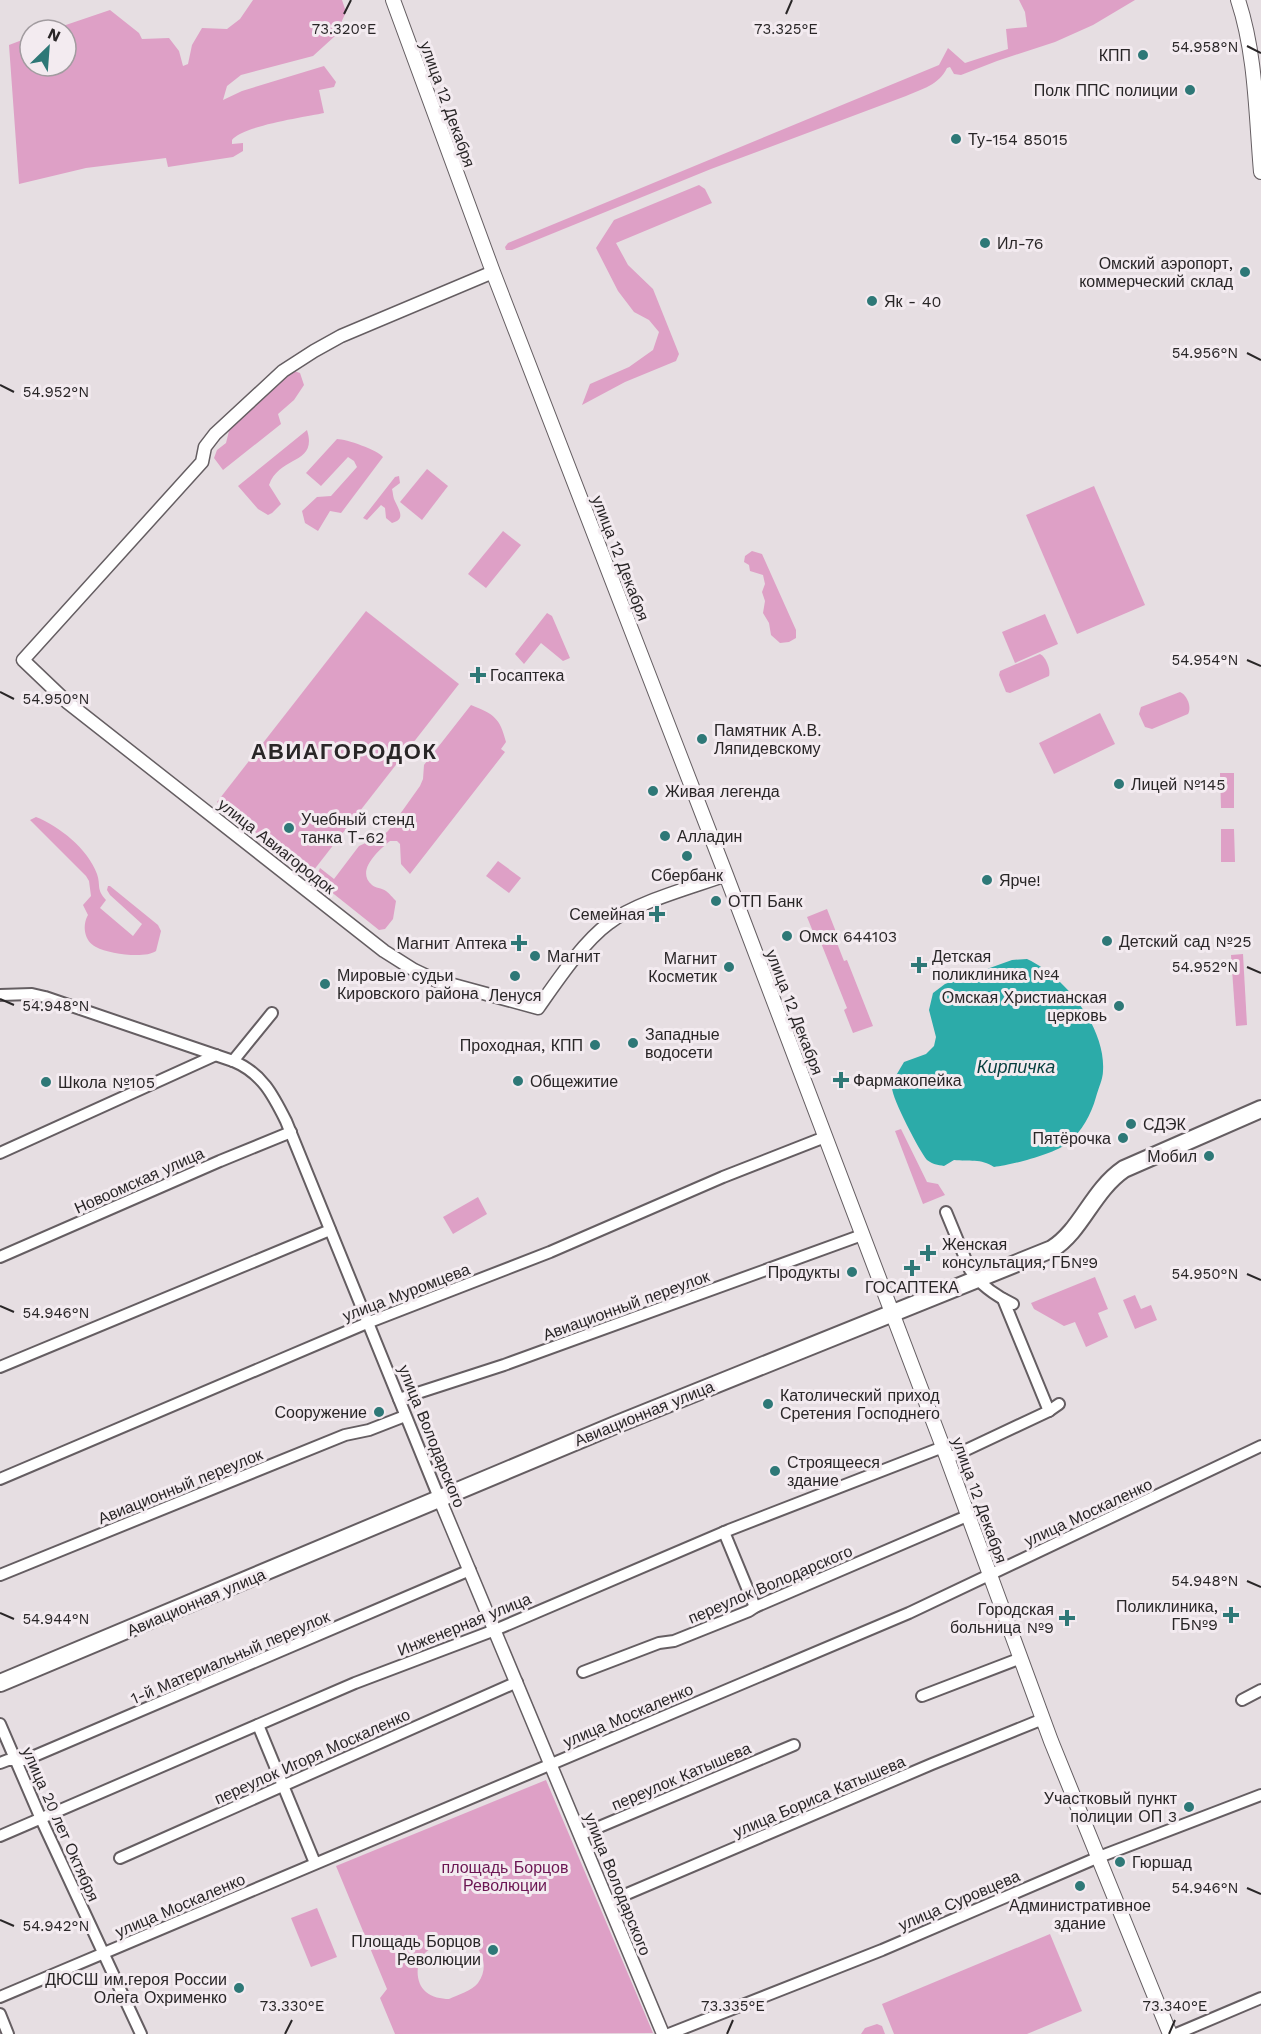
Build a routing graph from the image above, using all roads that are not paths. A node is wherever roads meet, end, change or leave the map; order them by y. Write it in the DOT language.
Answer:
graph roads {
  1 [pos="393,0"];
  2 [pos="1238,0"];
  3 [pos="1261,172"];
  4 [pos="492,273"];
  5 [pos="726,875"];
  6 [pos="0,995"];
  7 [pos="272,1013"];
  8 [pos="216,1055"];
  9 [pos="233,1061"];
  10 [pos="1261,1109"];
  11 [pos="291,1132"];
  12 [pos="825,1137"];
  13 [pos="0,1153"];
  14 [pos="946,1212"];
  15 [pos="330,1230"];
  16 [pos="862,1235"];
  17 [pos="0,1257"];
  18 [pos="976,1279"];
  19 [pos="891,1313"];
  20 [pos="367,1323"];
  21 [pos="0,1367"];
  22 [pos="399,1399"];
  23 [pos="1059,1404"];
  24 [pos="1049,1411"];
  25 [pos="405,1416"];
  26 [pos="1261,1446"];
  27 [pos="945,1453"];
  28 [pos="0,1479"];
  29 [pos="440,1500"];
  30 [pos="967,1515"];
  31 [pos="724,1532"];
  32 [pos="470,1570"];
  33 [pos="0,1575"];
  34 [pos="990,1575"];
  35 [pos="755,1607"];
  36 [pos="495,1629"];
  37 [pos="1021,1658"];
  38 [pos="583,1672"];
  39 [pos="0,1683"];
  40 [pos="517,1683"];
  41 [pos="1261,1690"];
  42 [pos="922,1696"];
  43 [pos="1242,1700"];
  44 [pos="1043,1719"];
  45 [pos="0,1724"];
  46 [pos="258,1725"];
  47 [pos="794,1745"];
  48 [pos="15,1760"];
  49 [pos="0,1763"];
  50 [pos="551,1764"];
  51 [pos="282,1786"];
  52 [pos="1261,1796"];
  53 [pos="41,1819"];
  54 [pos="580,1835"];
  55 [pos="0,1836"];
  56 [pos="1099,1857"];
  57 [pos="120,1858"];
  58 [pos="315,1863"];
  59 [pos="608,1902"];
  60 [pos="104,1953"];
  61 [pos="0,1997"];
  62 [pos="1261,1998"];
  63 [pos="0,2014"];
  64 [pos="8,2034"];
  65 [pos="141,2034"];
  66 [pos="663,2034"];
  67 [pos="669,2034"];
  68 [pos="1170,2034"];
  69 [pos="1176,2034"];
  1 -- 4 [label="main road, улица 12 Декабря"];
  2 -- 3 [label="main road"];
  4 -- 5 [label="main road, улица 12 Декабря"];
  4 -- 5 [label="street, улица Авиагородок"];
  5 -- 12 [label="main road, улица 12 Декабря"];
  6 -- 8 [label="street, улица Володарского"];
  7 -- 9 [label="street"];
  8 -- 9 [label="street, улица Володарского"];
  8 -- 13 [label="street"];
  9 -- 11 [label="street, улица Володарского"];
  10 -- 18 [label="main road, Авиационная улица"];
  11 -- 15 [label="street, улица Володарского"];
  11 -- 17 [label="street, Новоомская улица"];
  12 -- 16 [label="main road, улица 12 Декабря"];
  12 -- 20 [label="street, улица Муромцева"];
  14 -- 18 [label="street"];
  15 -- 20 [label="street, улица Володарского"];
  15 -- 21 [label="street"];
  16 -- 19 [label="main road, улица 12 Декабря"];
  16 -- 22 [label="street, Авиационный переулок"];
  18 -- 19 [label="main road, Авиационная улица"];
  18 -- 24 [label="street"];
  19 -- 27 [label="main road, улица 12 Декабря"];
  19 -- 29 [label="main road, Авиационная улица"];
  20 -- 22 [label="street, улица Володарского"];
  20 -- 28 [label="street, улица Муромцева"];
  22 -- 25 [label="street, улица Володарского"];
  23 -- 24 [label="street, Инженерная улица"];
  24 -- 27 [label="street, Инженерная улица"];
  25 -- 29 [label="street, улица Володарского"];
  25 -- 33 [label="street, Авиационный переулок"];
  26 -- 34 [label="street, улица Москаленко"];
  27 -- 30 [label="main road, улица 12 Декабря"];
  27 -- 31 [label="street, Инженерная улица"];
  29 -- 32 [label="street, улица Володарского"];
  29 -- 39 [label="main road, Авиационная улица"];
  30 -- 34 [label="main road, улица 12 Декабря"];
  30 -- 35 [label="street, переулок Володарского"];
  31 -- 35 [label="street"];
  31 -- 36 [label="street, Инженерная улица"];
  32 -- 36 [label="street, улица Володарского"];
  32 -- 48 [label="street, 1-й Материальный переулок"];
  34 -- 37 [label="main road, улица 12 Декабря"];
  34 -- 50 [label="street, улица Москаленко"];
  35 -- 38 [label="street, переулок Володарского"];
  36 -- 40 [label="street, улица Володарского"];
  36 -- 46 [label="street, Инженерная улица"];
  37 -- 42 [label="street"];
  37 -- 44 [label="main road, улица 12 Декабря"];
  40 -- 50 [label="street, улица Володарского"];
  40 -- 51 [label="street, переулок Игоря Москаленко"];
  41 -- 43 [label="street"];
  44 -- 56 [label="main road, улица 12 Декабря"];
  44 -- 59 [label="street, улица Бориса Катышева"];
  45 -- 48 [label="street, улица 20 лет Октября"];
  46 -- 51 [label="street"];
  46 -- 53 [label="street, Инженерная улица"];
  47 -- 54 [label="street, переулок Катышева"];
  48 -- 49 [label="street, 1-й Материальный переулок"];
  48 -- 53 [label="street, улица 20 лет Октября"];
  50 -- 54 [label="street, улица Володарского"];
  50 -- 58 [label="street, улица Москаленко"];
  51 -- 57 [label="street, переулок Игоря Москаленко"];
  51 -- 58 [label="street"];
  52 -- 56 [label="street, улица Суровцева"];
  53 -- 55 [label="street, Инженерная улица"];
  53 -- 60 [label="street, улица 20 лет Октября"];
  54 -- 59 [label="street, улица Володарского"];
  56 -- 67 [label="street, улица Суровцева"];
  56 -- 68 [label="main road, улица 12 Декабря"];
  58 -- 60 [label="street, улица Москаленко"];
  59 -- 66 [label="street, улица Володарского"];
  60 -- 61 [label="street, улица Москаленко"];
  60 -- 65 [label="street, улица 20 лет Октября"];
  62 -- 69 [label="street"];
  63 -- 64 [label="street"];
}
